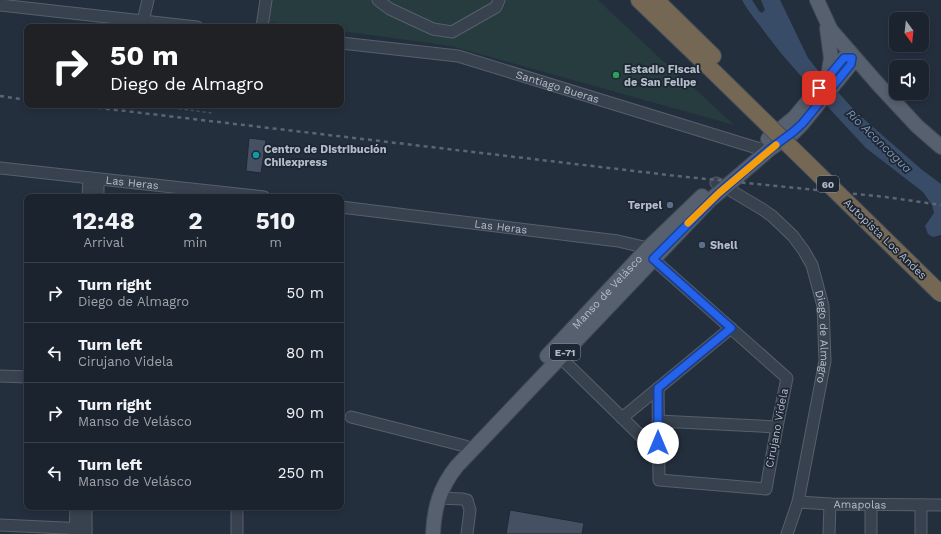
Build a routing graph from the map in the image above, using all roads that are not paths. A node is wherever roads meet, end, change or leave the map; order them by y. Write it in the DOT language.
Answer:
graph roads {
  1 [pos="148,0"];
  2 [pos="266,0"];
  3 [pos="378,0"];
  4 [pos="500,0"];
  5 [pos="639,0"];
  6 [pos="656,0"];
  7 [pos="817,0"];
  8 [pos="0,6"];
  9 [pos="144,21"];
  10 [pos="170,24"];
  11 [pos="262,24"];
  12 [pos="828,25"];
  13 [pos="344,43"];
  14 [pos="851,59"];
  15 [pos="720,70"];
  16 [pos="834,78"];
  17 [pos="941,146"];
  18 [pos="764,148"];
  19 [pos="0,168"];
  20 [pos="94,179"];
  21 [pos="721,185"];
  22 [pos="89,194"];
  23 [pos="97,194"];
  24 [pos="230,194"];
  25 [pos="344,207"];
  26 [pos="653,254"];
  27 [pos="941,278"];
  28 [pos="941,294"];
  29 [pos="731,328"];
  30 [pos="560,357"];
  31 [pos="0,376"];
  32 [pos="24,377"];
  33 [pos="658,388"];
  34 [pos="351,417"];
  35 [pos="622,418"];
  36 [pos="658,421"];
  37 [pos="777,427"];
  38 [pos="465,446"];
  39 [pos="658,453"];
  40 [pos="438,498"];
  41 [pos="798,502"];
  42 [pos="830,504"];
  43 [pos="871,505"];
  44 [pos="921,505"];
  45 [pos="941,505"];
  46 [pos="76,510"];
  47 [pos="85,510"];
  48 [pos="237,510"];
  49 [pos="0,525"];
  50 [pos="80,532"];
  51 [pos="236,534"];
  52 [pos="424,534"];
  53 [pos="433,534"];
  54 [pos="467,534"];
  55 [pos="787,534"];
  56 [pos="829,534"];
  57 [pos="870,534"];
  58 [pos="921,534"];
  1 -- 9 [label="street"];
  2 -- 11 [label="street"];
  3 -- 4 [label="street"];
  5 -- 15 [label="highway, Autopista Los Andes / 60"];
  6 -- 15 [label="highway, Autopista Los Andes / 60"];
  7 -- 12 [label="main road"];
  8 -- 9 [label="street"];
  9 -- 10 [label="street"];
  12 -- 14 [label="main road"];
  12 -- 16 [label="main road"];
  13 -- 18 [label="street, Santiago Bueras"];
  14 -- 16 [label="main road, Manso de Velásco"];
  14 -- 17 [label="main road"];
  15 -- 27 [label="highway, Autopista Los Andes / 60"];
  15 -- 28 [label="highway, Autopista Los Andes / 60, bridge"];
  16 -- 18 [label="main road, Manso de Velásco / E-71"];
  18 -- 21 [label="main road, Manso de Velásco / E-71"];
  19 -- 20 [label="street, Las Heras"];
  20 -- 22 [label="street"];
  20 -- 23 [label="street"];
  20 -- 24 [label="street, Las Heras"];
  21 -- 26 [label="main road, Manso de Velásco / E-71"];
  21 -- 41 [label="street, Diego de Almagro"];
  25 -- 26 [label="street, Las Heras"];
  26 -- 29 [label="street, Cirujano Videla"];
  26 -- 30 [label="main road, Manso de Velásco / E-71"];
  26 -- 38 [label="main road, Manso de Velásco / E-71"];
  29 -- 33 [label="street"];
  29 -- 37 [label="street, Cirujano Videla"];
  30 -- 35 [label="street"];
  30 -- 40 [label="main road, Manso de Velásco / E-71"];
  31 -- 32 [label="street"];
  33 -- 35 [label="street"];
  33 -- 36 [label="street"];
  34 -- 38 [label="street"];
  35 -- 39 [label="street"];
  36 -- 37 [label="street"];
  36 -- 39 [label="street"];
  37 -- 39 [label="street, Cirujano Videla"];
  38 -- 52 [label="main road, Manso de Velásco / E-71"];
  40 -- 53 [label="main road, Manso de Velásco / E-71"];
  40 -- 54 [label="street"];
  41 -- 42 [label="street, Amapolas"];
  41 -- 55 [label="street, Diego de Almagro"];
  42 -- 43 [label="street, Amapolas"];
  42 -- 56 [label="street"];
  43 -- 44 [label="street, Amapolas"];
  43 -- 57 [label="street"];
  44 -- 45 [label="street, Amapolas"];
  44 -- 58 [label="street"];
  46 -- 50 [label="street"];
  47 -- 50 [label="street"];
  48 -- 51 [label="street"];
  49 -- 50 [label="street"];
}
